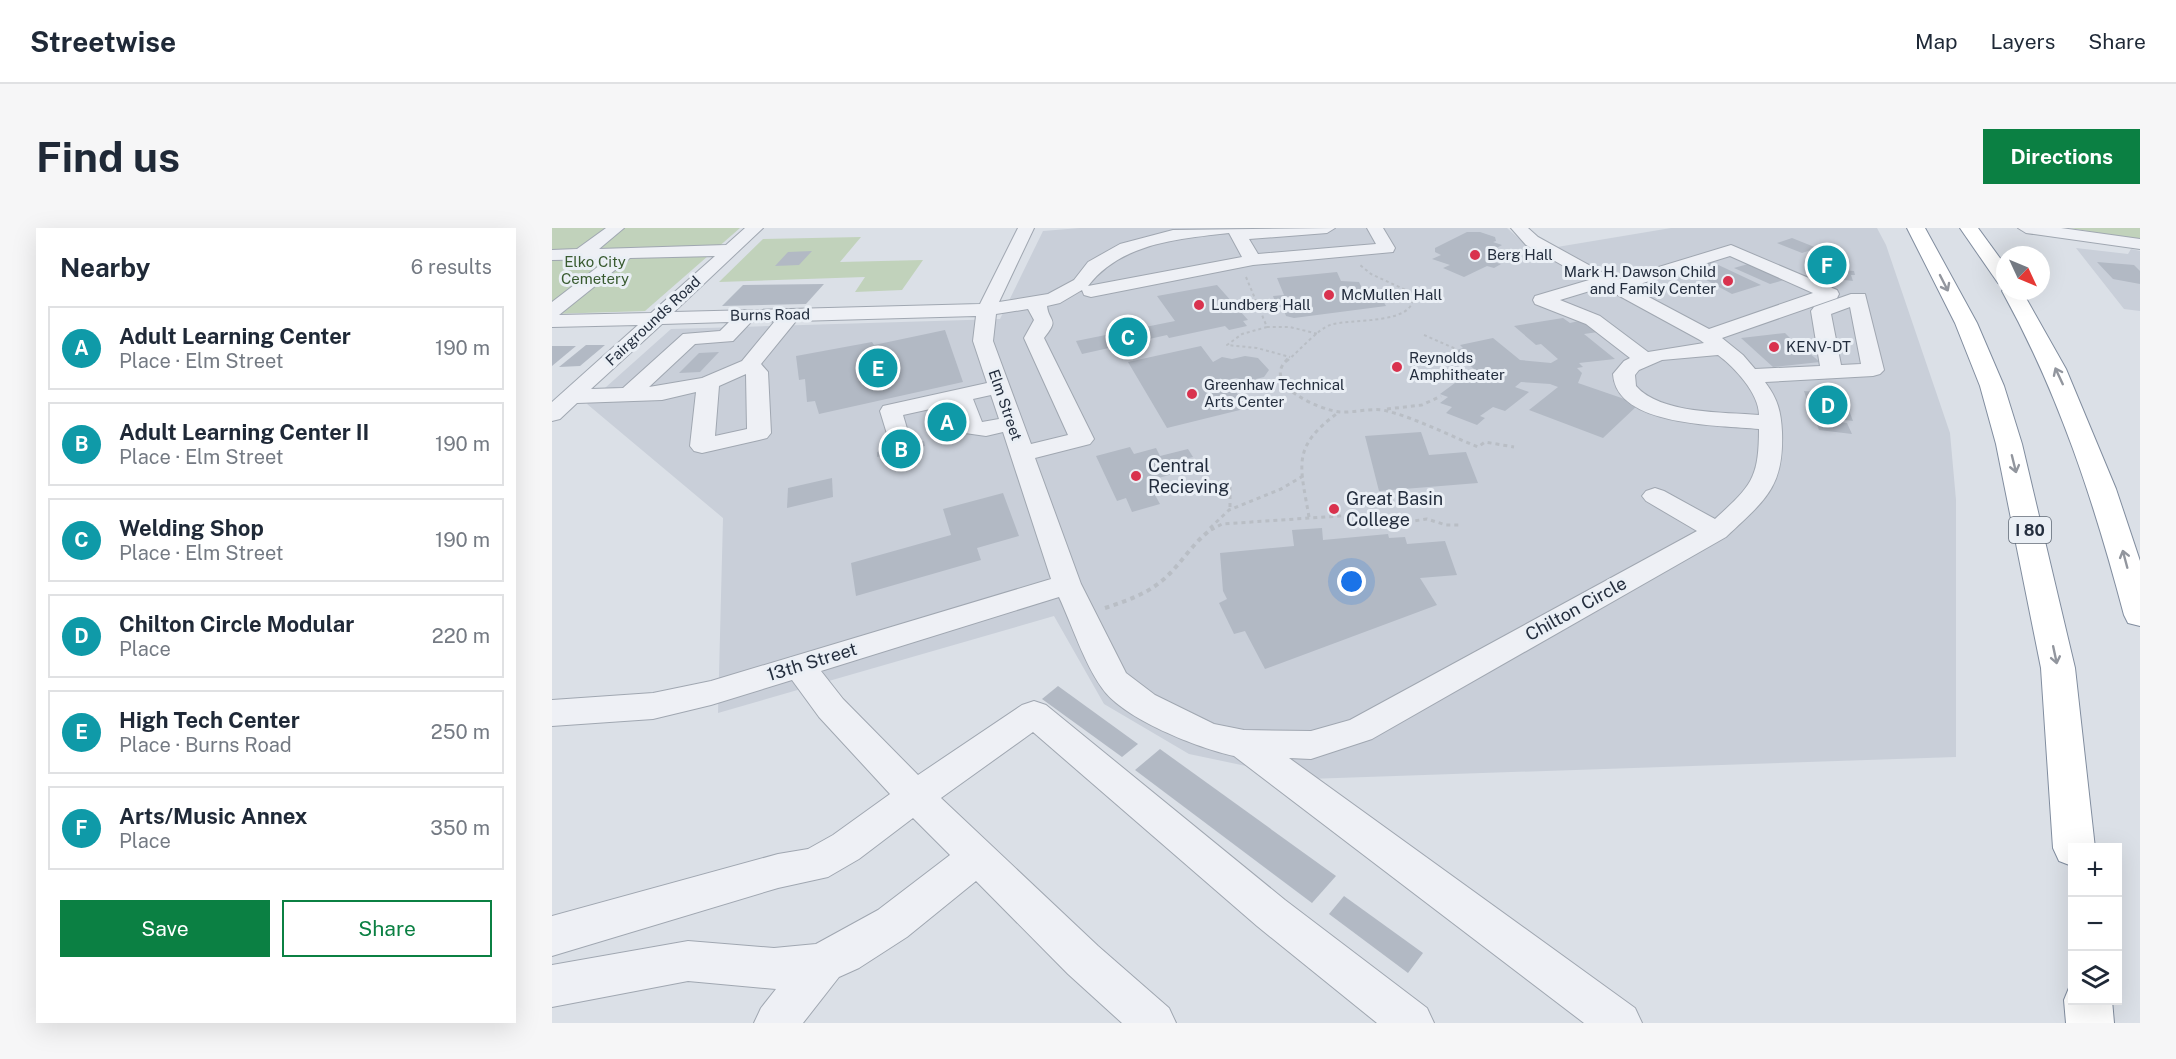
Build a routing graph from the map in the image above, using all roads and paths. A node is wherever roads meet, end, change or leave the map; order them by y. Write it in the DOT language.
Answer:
graph roads {
  1 [pos="616,228"];
  2 [pos="755,228"];
  3 [pos="1026,228"];
  4 [pos="1328,228"];
  5 [pos="1375,228"];
  6 [pos="1519,228"];
  7 [pos="2026,228"];
  8 [pos="1917,229"];
  9 [pos="1974,234"];
  10 [pos="2140,244"];
  11 [pos="731,250"];
  12 [pos="1244,250"];
  13 [pos="1352,252"];
  14 [pos="626,253"];
  15 [pos="581,254"];
  16 [pos="552,255"];
  17 [pos="1996,266"];
  18 [pos="1136,274"];
  19 [pos="1610,284"];
  20 [pos="1086,287"];
  21 [pos="2017,300"];
  22 [pos="1038,308"];
  23 [pos="988,310"];
  24 [pos="552,311"];
  25 [pos="791,314"];
  26 [pos="747,315"];
  27 [pos="656,318"];
  28 [pos="552,321"];
  29 [pos="1267,327"];
  30 [pos="1318,334"];
  31 [pos="1424,335"];
  32 [pos="1715,342"];
  33 [pos="1456,349"];
  34 [pos="1290,357"];
  35 [pos="1643,358"];
  36 [pos="749,365"];
  37 [pos="1832,372"];
  38 [pos="1750,376"];
  39 [pos="708,383"];
  40 [pos="999,387"];
  41 [pos="627,396"];
  42 [pos="961,396"];
  43 [pos="1441,396"];
  44 [pos="571,397"];
  45 [pos="1385,410"];
  46 [pos="1339,411"];
  47 [pos="552,414"];
  48 [pos="1011,423"];
  49 [pos="1772,423"];
  50 [pos="899,442"];
  51 [pos="1514,447"];
  52 [pos="1021,454"];
  53 [pos="1303,476"];
  54 [pos="1230,488"];
  55 [pos="1655,496"];
  56 [pos="1229,510"];
  57 [pos="1309,517"];
  58 [pos="1461,525"];
  59 [pos="1207,531"];
  60 [pos="1717,531"];
  61 [pos="1067,584"];
  62 [pos="2140,615"];
  63 [pos="1081,616"];
  64 [pos="799,666"];
  65 [pos="552,713"];
  66 [pos="1244,744"];
  67 [pos="915,796"];
  68 [pos="2074,843"];
  69 [pos="976,858"];
  70 [pos="552,936"];
  71 [pos="825,961"];
  72 [pos="552,986"];
  73 [pos="2088,1005"];
  74 [pos="776,1023"];
  75 [pos="1154,1023"];
  76 [pos="1412,1023"];
  77 [pos="1620,1023"];
  78 [pos="2090,1023"];
  1 -- 15 [label="street"];
  2 -- 11 [label="street, Fairgrounds Road"];
  3 -- 23 [label="street, Elm Street"];
  4 -- 12 [label="street"];
  5 -- 13 [label="street"];
  6 -- 19 [label="street, Chilton Circle"];
  7 -- 10 [label="street"];
  8 -- 68 [label="highway, I 80, one-way"];
  9 -- 17 [label="highway"];
  11 -- 14 [label="street"];
  11 -- 27 [label="street, Fairgrounds Road"];
  12 -- 13 [label="street"];
  12 -- 18 [label="street"];
  12 -- 18 [label="street"];
  12 -- 20 [label="street"];
  12 -- 29 [label="path"];
  13 -- 30 [label="path"];
  14 -- 15 [label="street"];
  14 -- 24 [label="street"];
  15 -- 16 [label="street"];
  18 -- 20 [label="street"];
  19 -- 32 [label="street, Chilton Circle"];
  19 -- 32 [label="street"];
  19 -- 35 [label="street"];
  20 -- 22 [label="street, Burns Road"];
  62 -- 21 [label="highway, one-way"];
  22 -- 23 [label="street, Burns Road"];
  22 -- 52 [label="street"];
  23 -- 25 [label="street, Burns Road"];
  23 -- 40 [label="street, Elm Street"];
  25 -- 26 [label="street, Burns Road"];
  25 -- 36 [label="street"];
  26 -- 27 [label="street, Burns Road"];
  26 -- 41 [label="street"];
  27 -- 28 [label="street, Burns Road"];
  27 -- 44 [label="street, Fairgrounds Road"];
  29 -- 30 [label="path"];
  29 -- 34 [label="path"];
  30 -- 34 [label="path"];
  31 -- 33 [label="path"];
  32 -- 35 [label="street"];
  32 -- 38 [label="street, Chilton Circle"];
  34 -- 46 [label="path"];
  35 -- 49 [label="street"];
  36 -- 39 [label="street"];
  36 -- 39 [label="street"];
  37 -- 38 [label="street"];
  38 -- 49 [label="street, Chilton Circle"];
  39 -- 41 [label="street"];
  40 -- 42 [label="street"];
  40 -- 48 [label="street, Elm Street"];
  41 -- 44 [label="street"];
  42 -- 48 [label="street"];
  42 -- 50 [label="street"];
  43 -- 45 [label="path"];
  44 -- 47 [label="street, Fairgrounds Road"];
  45 -- 46 [label="path"];
  45 -- 51 [label="path"];
  46 -- 53 [label="path"];
  48 -- 52 [label="street, Elm Street"];
  49 -- 60 [label="street, Chilton Circle"];
  52 -- 61 [label="street, Elm Street"];
  53 -- 56 [label="path"];
  53 -- 57 [label="path"];
  54 -- 56 [label="path"];
  55 -- 60 [label="street"];
  56 -- 59 [label="path"];
  57 -- 58 [label="path"];
  57 -- 59 [label="path"];
  59 -- 63 [label="path"];
  60 -- 66 [label="street, Chilton Circle"];
  61 -- 63 [label="street, Chilton Circle"];
  61 -- 64 [label="street, 13th Street"];
  63 -- 66 [label="street, Chilton Circle"];
  64 -- 65 [label="street, 13th Street"];
  64 -- 67 [label="street"];
  66 -- 77 [label="street"];
  67 -- 69 [label="street"];
  67 -- 70 [label="street"];
  67 -- 76 [label="street"];
  69 -- 71 [label="street"];
  69 -- 75 [label="street"];
  71 -- 72 [label="street"];
  71 -- 74 [label="street"];
  73 -- 78 [label="highway"];
}
